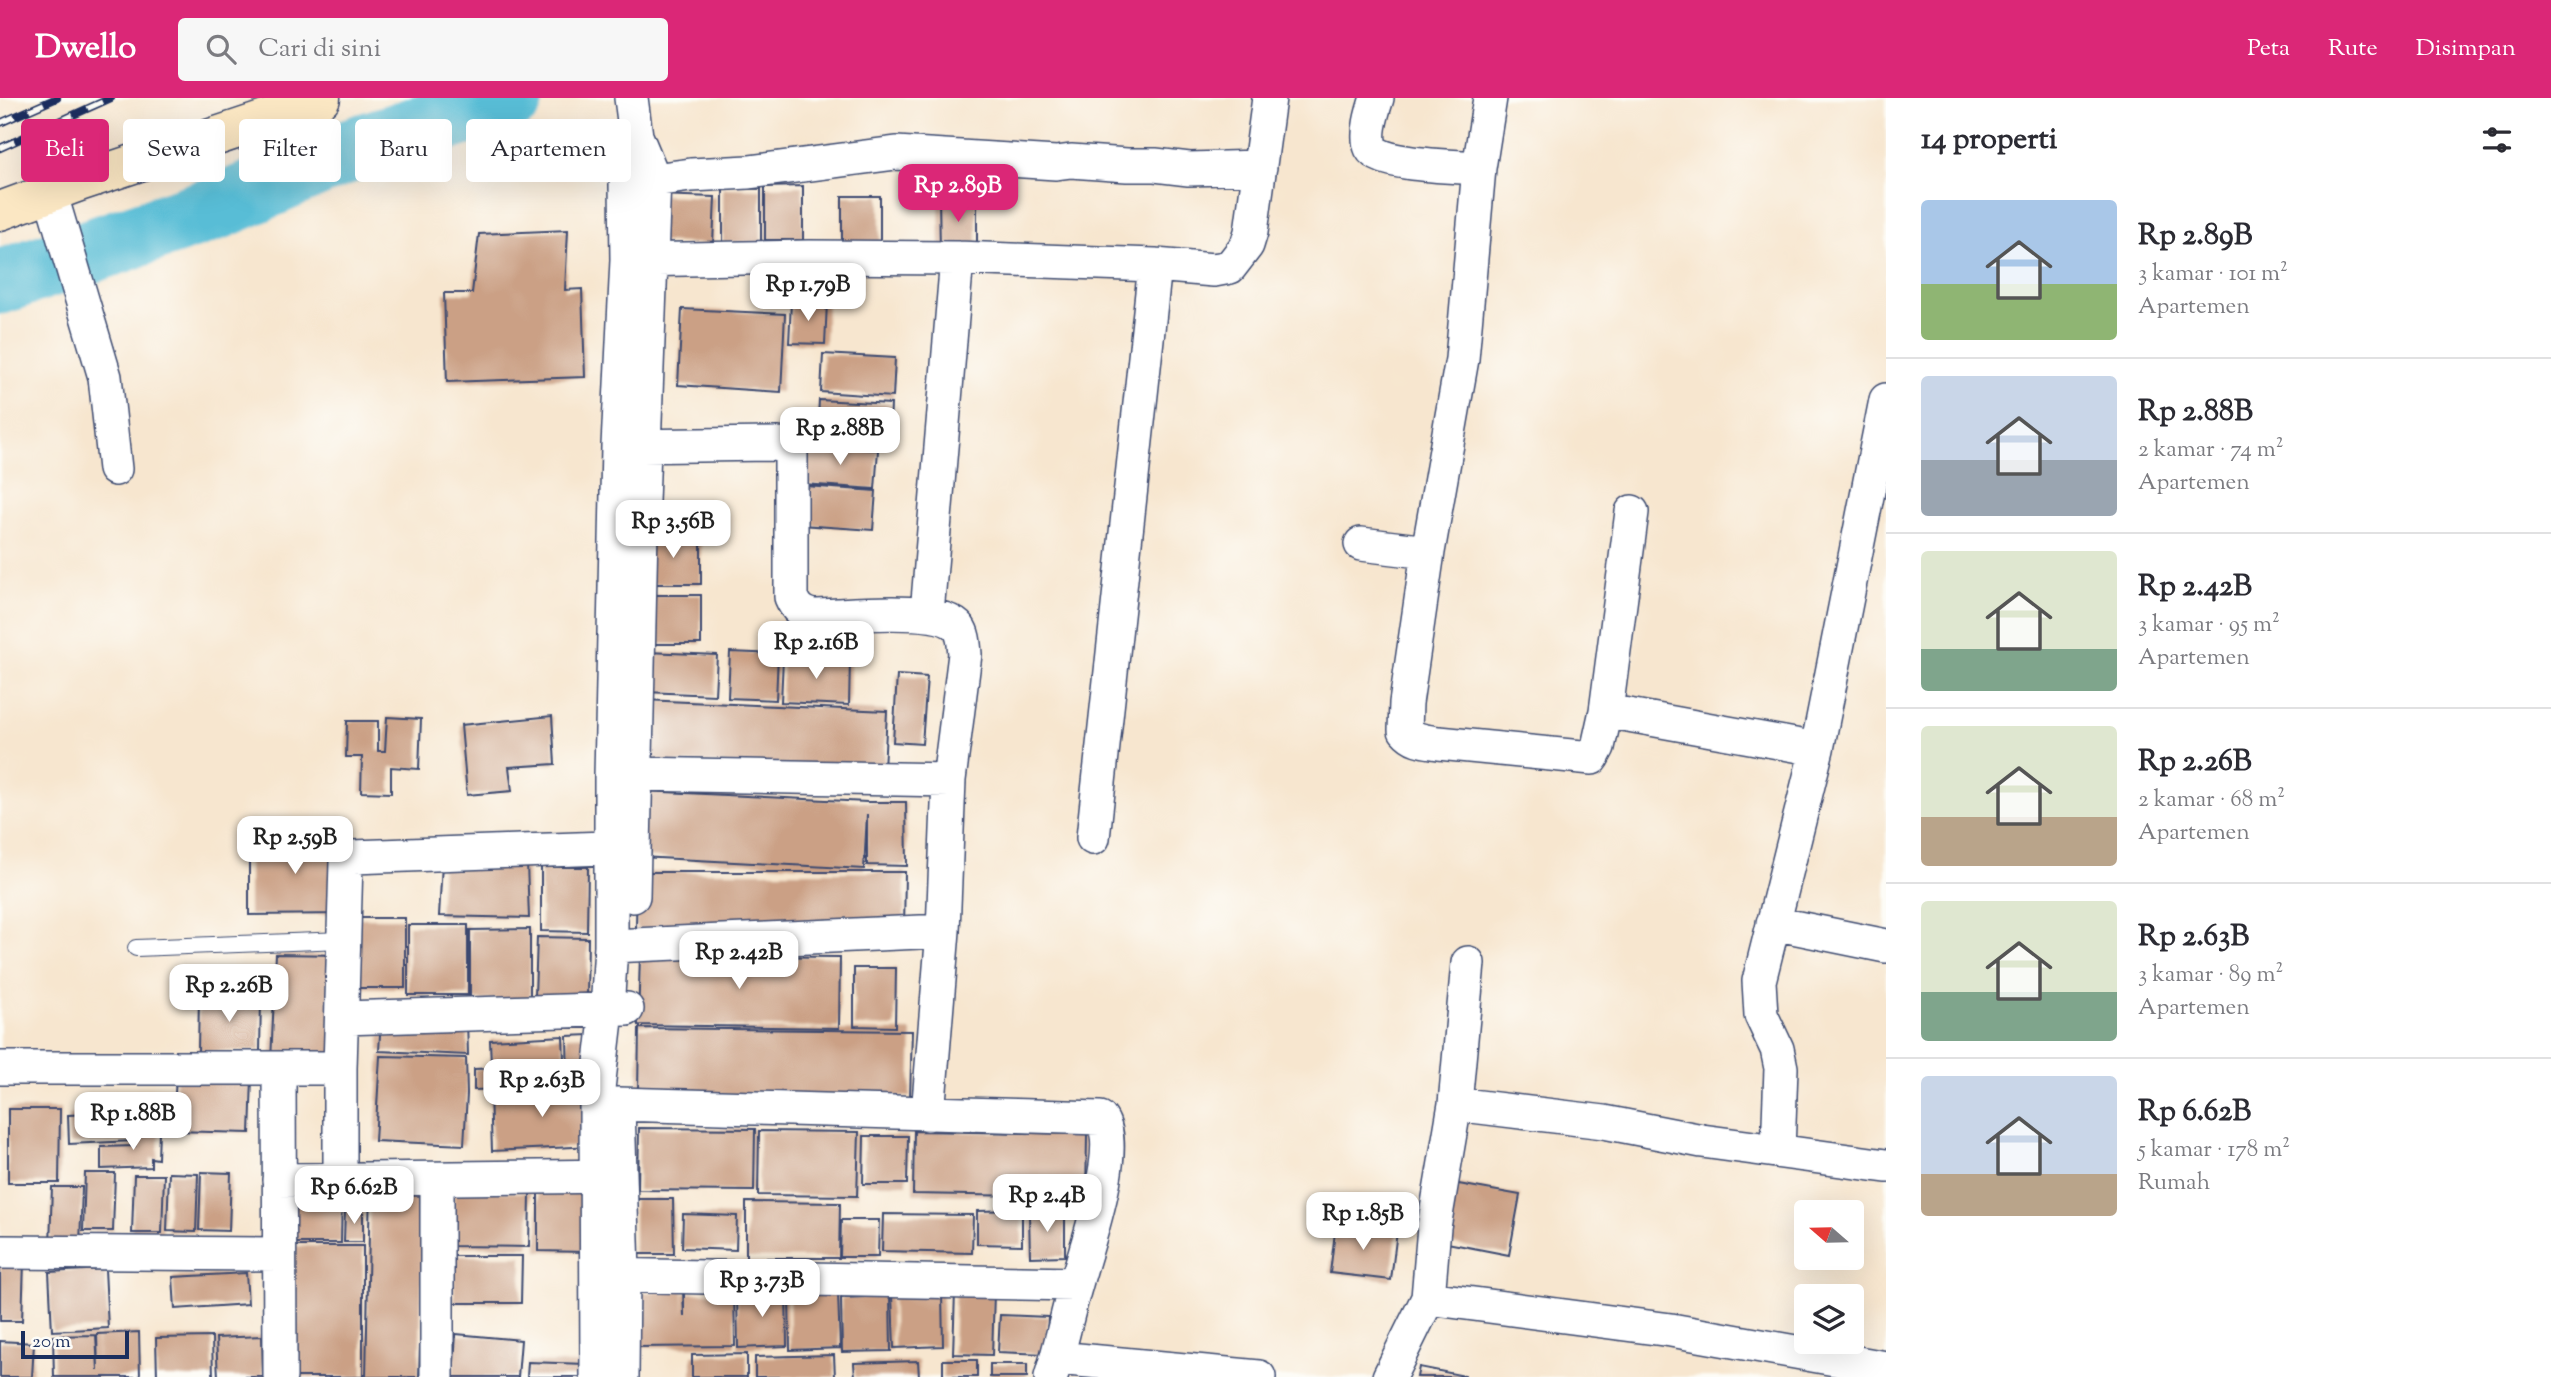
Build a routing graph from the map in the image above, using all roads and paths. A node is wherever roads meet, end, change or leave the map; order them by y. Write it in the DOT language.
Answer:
graph roads {
  1 [pos="321,98"];
  2 [pos="632,98"];
  3 [pos="1269,98"];
  4 [pos="1377,98"];
  5 [pos="1490,98"];
  6 [pos="1260,167"];
  7 [pos="1479,168"];
  8 [pos="640,181"];
  9 [pos="50,192"];
  10 [pos="0,211"];
  11 [pos="957,258"];
  12 [pos="639,259"];
  13 [pos="1155,265"];
  14 [pos="1886,400"];
  15 [pos="632,445"];
  16 [pos="115,468"];
  17 [pos="1632,512"];
  18 [pos="1361,544"];
  19 [pos="1428,551"];
  20 [pos="927,613"];
  21 [pos="1606,710"];
  22 [pos="1817,749"];
  23 [pos="623,775"];
  24 [pos="949,780"];
  25 [pos="1093,838"];
  26 [pos="624,847"];
  27 [pos="1773,923"];
  28 [pos="943,931"];
  29 [pos="343,940"];
  30 [pos="620,945"];
  31 [pos="1886,946"];
  32 [pos="136,948"];
  33 [pos="1468,963"];
  34 [pos="618,1010"];
  35 [pos="343,1018"];
  36 [pos="0,1068"];
  37 [pos="340,1068"];
  38 [pos="279,1069"];
  39 [pos="1455,1104"];
  40 [pos="607,1105"];
  41 [pos="928,1114"];
  42 [pos="1778,1151"];
  43 [pos="1886,1166"];
  44 [pos="607,1176"];
  45 [pos="438,1178"];
  46 [pos="340,1179"];
  47 [pos="279,1180"];
  48 [pos="0,1252"];
  49 [pos="279,1254"];
  50 [pos="609,1274"];
  51 [pos="1076,1284"];
  52 [pos="1428,1298"];
  53 [pos="1054,1367"];
  54 [pos="1886,1368"];
  55 [pos="280,1377"];
  56 [pos="437,1377"];
  57 [pos="597,1377"];
  58 [pos="622,1377"];
  59 [pos="1259,1377"];
  60 [pos="1389,1377"];
  1 -- 9 [label="main road"];
  2 -- 8 [label="street"];
  3 -- 6 [label="street"];
  4 -- 7 [label="street"];
  5 -- 7 [label="street"];
  6 -- 8 [label="street"];
  6 -- 13 [label="street"];
  7 -- 19 [label="street"];
  8 -- 12 [label="street"];
  9 -- 10 [label="main road"];
  9 -- 16 [label="street"];
  11 -- 12 [label="street"];
  11 -- 13 [label="street"];
  11 -- 20 [label="street"];
  12 -- 15 [label="street"];
  13 -- 25 [label="street"];
  14 -- 22 [label="street"];
  15 -- 20 [label="street"];
  15 -- 23 [label="street"];
  17 -- 21 [label="street"];
  18 -- 19 [label="street"];
  19 -- 21 [label="street"];
  20 -- 24 [label="street"];
  21 -- 22 [label="street"];
  22 -- 27 [label="street"];
  23 -- 24 [label="street"];
  23 -- 26 [label="street"];
  24 -- 28 [label="street"];
  26 -- 29 [label="street"];
  26 -- 30 [label="street"];
  27 -- 31 [label="street"];
  27 -- 42 [label="street"];
  28 -- 30 [label="street"];
  28 -- 41 [label="street"];
  29 -- 32 [label="lane"];
  29 -- 35 [label="street"];
  30 -- 34 [label="street"];
  33 -- 39 [label="street"];
  34 -- 35 [label="street"];
  34 -- 40 [label="street"];
  35 -- 37 [label="street"];
  36 -- 38 [label="street"];
  37 -- 38 [label="street"];
  37 -- 46 [label="street"];
  38 -- 47 [label="street"];
  39 -- 42 [label="street"];
  39 -- 52 [label="street"];
  40 -- 41 [label="street"];
  40 -- 44 [label="street"];
  41 -- 51 [label="street"];
  42 -- 43 [label="street"];
  44 -- 45 [label="street"];
  44 -- 50 [label="street"];
  45 -- 46 [label="street"];
  45 -- 56 [label="street"];
  46 -- 47 [label="street"];
  47 -- 49 [label="street"];
  48 -- 49 [label="street"];
  49 -- 55 [label="street"];
  50 -- 51 [label="street"];
  50 -- 57 [label="street"];
  50 -- 58 [label="street"];
  51 -- 53 [label="street"];
  52 -- 54 [label="street"];
  52 -- 60 [label="street"];
  53 -- 59 [label="street"];
}
